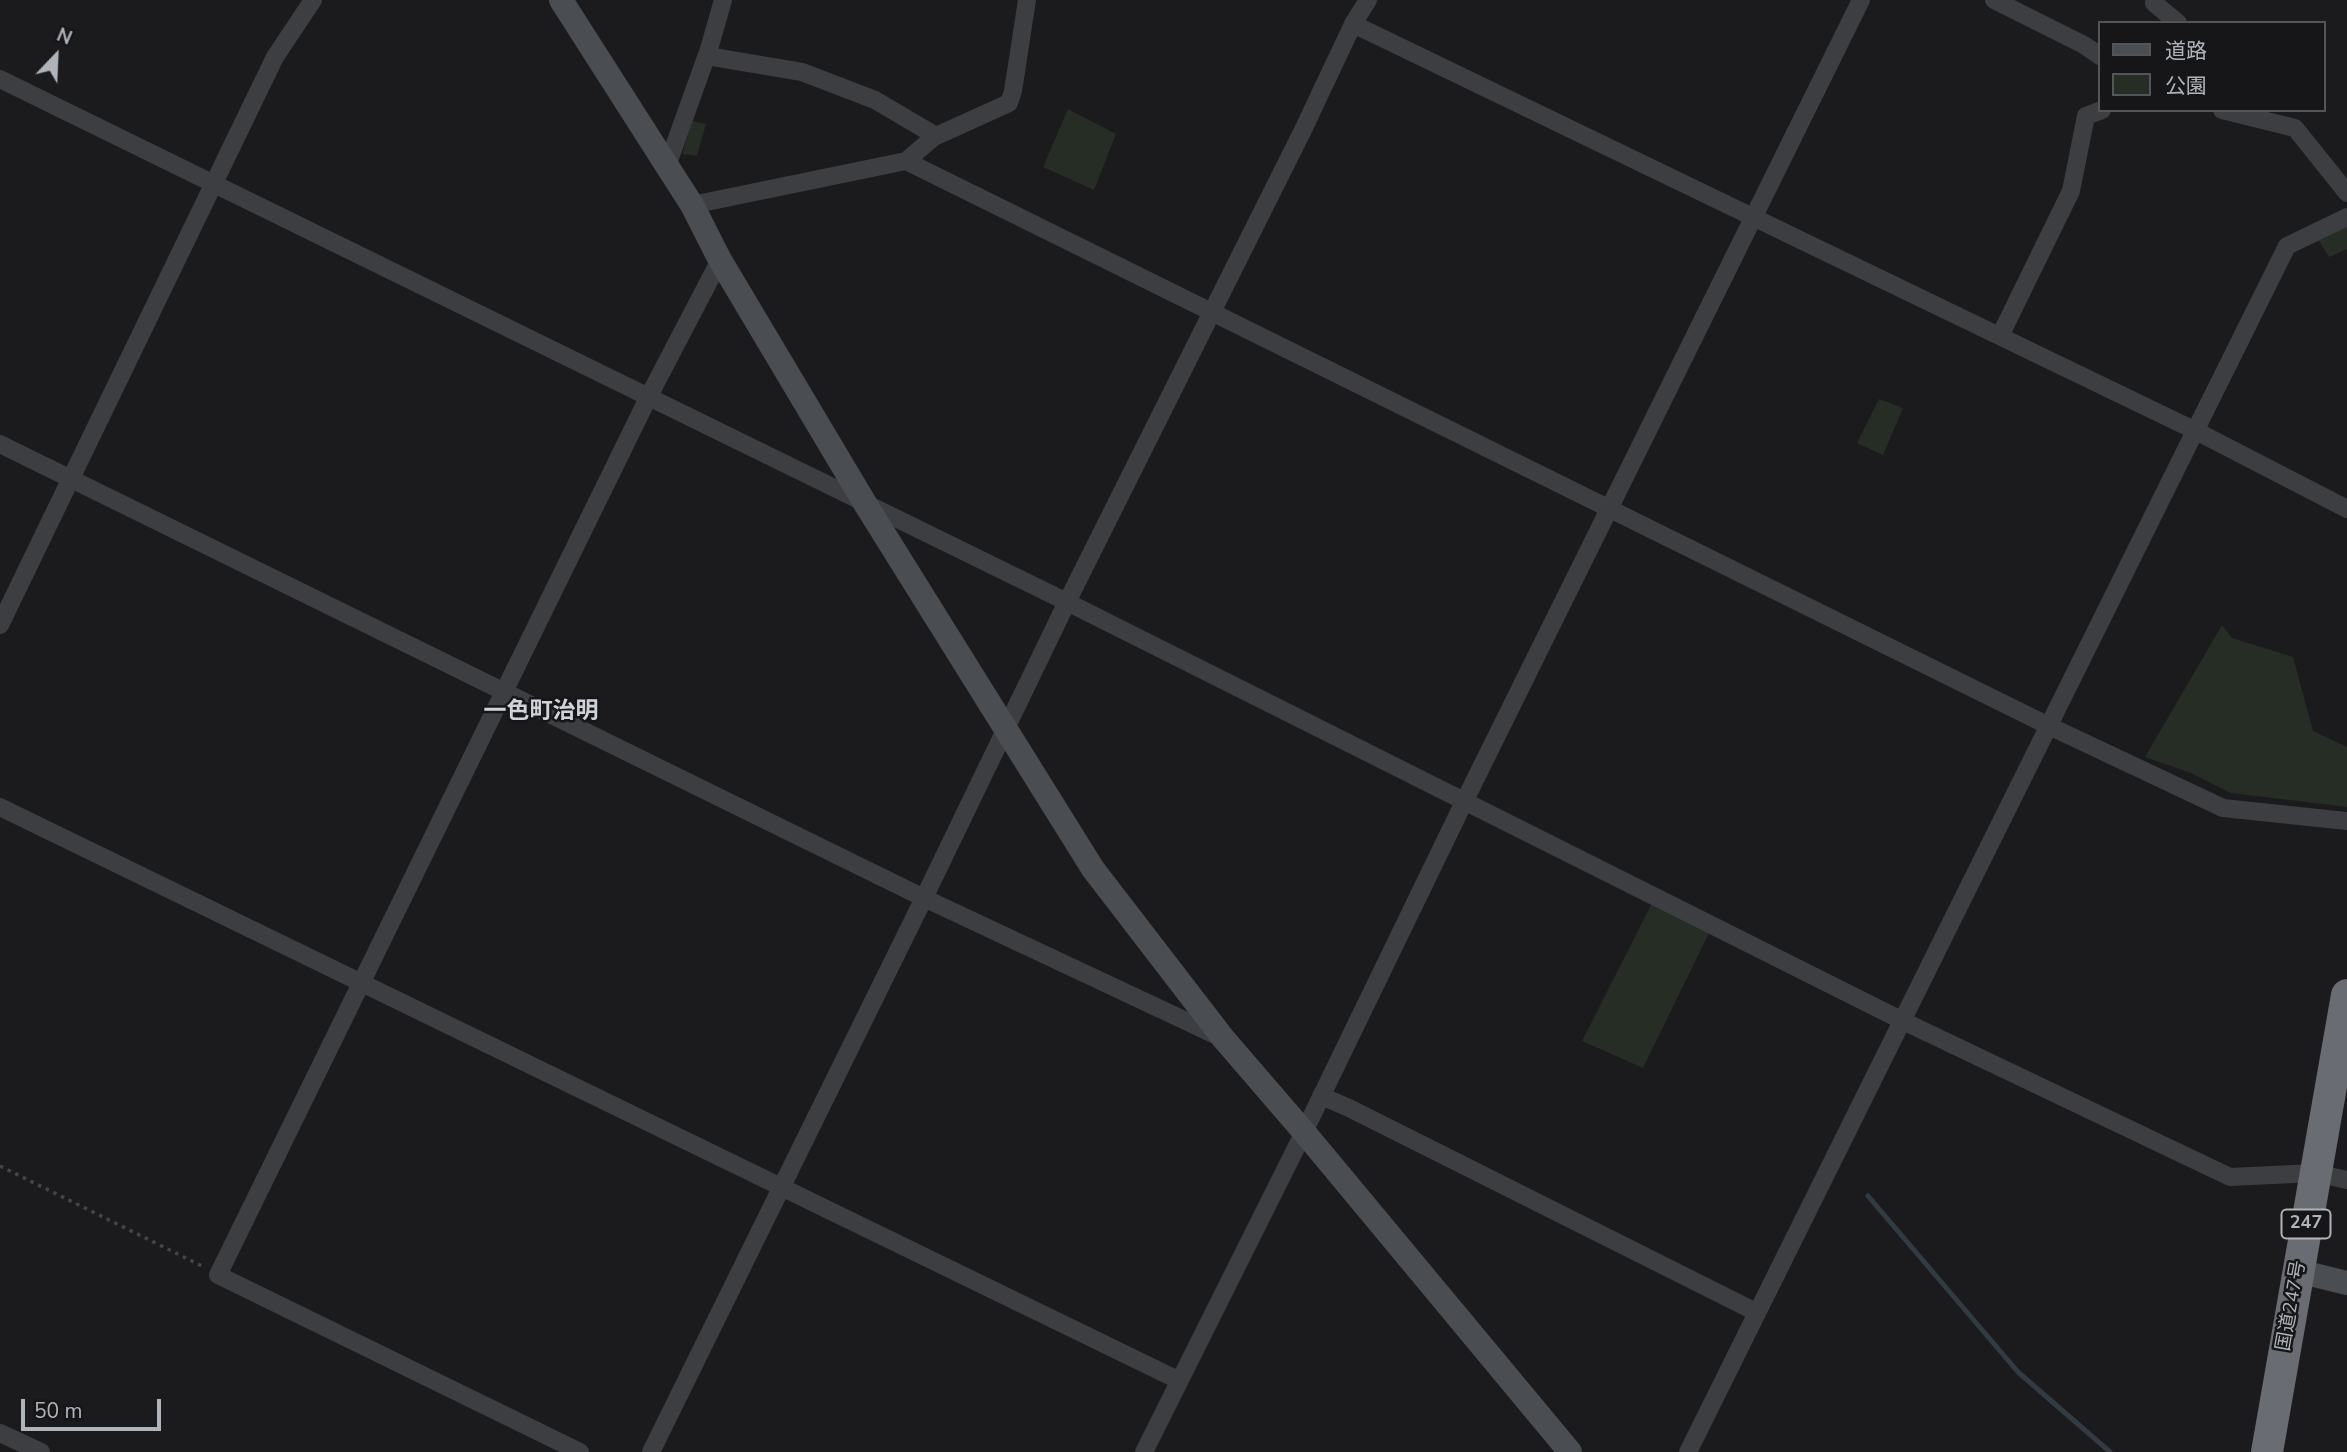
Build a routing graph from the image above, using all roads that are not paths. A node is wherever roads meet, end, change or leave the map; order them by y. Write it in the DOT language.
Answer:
graph roads {
  1 [pos="313,0"];
  2 [pos="561,0"];
  3 [pos="723,0"];
  4 [pos="1027,0"];
  5 [pos="1368,0"];
  6 [pos="1861,0"];
  7 [pos="1994,0"];
  8 [pos="2156,0"];
  9 [pos="2176,21"];
  10 [pos="1353,24"];
  11 [pos="2098,55"];
  12 [pos="707,56"];
  13 [pos="0,79"];
  14 [pos="2098,112"];
  15 [pos="2230,112"];
  16 [pos="936,136"];
  17 [pos="906,161"];
  18 [pos="667,166"];
  19 [pos="214,185"];
  20 [pos="2347,193"];
  21 [pos="692,205"];
  22 [pos="1755,217"];
  23 [pos="2347,217"];
  24 [pos="720,260"];
  25 [pos="1212,312"];
  26 [pos="2000,336"];
  27 [pos="649,396"];
  28 [pos="2196,431"];
  29 [pos="0,444"];
  30 [pos="72,479"];
  31 [pos="866,505"];
  32 [pos="1609,508"];
  33 [pos="2347,509"];
  34 [pos="1067,601"];
  35 [pos="0,625"];
  36 [pos="504,692"];
  37 [pos="2049,726"];
  38 [pos="1006,730"];
  39 [pos="1465,800"];
  40 [pos="0,807"];
  41 [pos="2347,821"];
  42 [pos="924,898"];
  43 [pos="362,984"];
  44 [pos="2347,995"];
  45 [pos="1903,1021"];
  46 [pos="1223,1038"];
  47 [pos="1321,1096"];
  48 [pos="1304,1132"];
  49 [pos="2315,1173"];
  50 [pos="2347,1180"];
  51 [pos="781,1187"];
  52 [pos="2298,1271"];
  53 [pos="2347,1283"];
  54 [pos="1756,1312"];
  55 [pos="1178,1380"];
  56 [pos="0,1433"];
  57 [pos="41,1452"];
  58 [pos="580,1452"];
  59 [pos="651,1452"];
  60 [pos="1144,1452"];
  61 [pos="1570,1452"];
  62 [pos="1688,1452"];
  63 [pos="2267,1452"];
  1 -- 19 [label="street"];
  2 -- 18 [label="street"];
  3 -- 12 [label="street"];
  4 -- 16 [label="street"];
  5 -- 10 [label="street"];
  6 -- 22 [label="street"];
  7 -- 11 [label="street"];
  8 -- 9 [label="street"];
  10 -- 22 [label="street"];
  10 -- 25 [label="street"];
  12 -- 16 [label="street"];
  12 -- 18 [label="street"];
  13 -- 19 [label="street"];
  14 -- 26 [label="street"];
  15 -- 20 [label="street"];
  16 -- 17 [label="street"];
  17 -- 21 [label="street"];
  17 -- 25 [label="street"];
  18 -- 21 [label="street"];
  19 -- 27 [label="street"];
  19 -- 30 [label="street"];
  21 -- 24 [label="street"];
  22 -- 26 [label="street"];
  22 -- 32 [label="street"];
  23 -- 28 [label="street"];
  24 -- 27 [label="street"];
  24 -- 31 [label="street"];
  25 -- 32 [label="street"];
  25 -- 34 [label="street"];
  26 -- 28 [label="street"];
  27 -- 31 [label="street"];
  27 -- 36 [label="street"];
  28 -- 33 [label="street"];
  28 -- 37 [label="street"];
  29 -- 30 [label="street"];
  30 -- 35 [label="street"];
  30 -- 36 [label="street"];
  31 -- 34 [label="street"];
  31 -- 38 [label="street"];
  32 -- 37 [label="street"];
  32 -- 39 [label="street"];
  34 -- 38 [label="street"];
  34 -- 39 [label="street"];
  36 -- 42 [label="street"];
  36 -- 43 [label="street"];
  37 -- 41 [label="street"];
  37 -- 45 [label="street"];
  38 -- 42 [label="street"];
  38 -- 46 [label="street"];
  39 -- 45 [label="street"];
  39 -- 47 [label="street"];
  40 -- 43 [label="street"];
  42 -- 46 [label="street"];
  42 -- 51 [label="street"];
  43 -- 51 [label="street"];
  43 -- 58 [label="street"];
  44 -- 49 [label="highway, 国道247号 / 247"];
  45 -- 49 [label="street"];
  45 -- 54 [label="street"];
  46 -- 48 [label="street"];
  47 -- 48 [label="street"];
  47 -- 54 [label="street"];
  48 -- 55 [label="street"];
  48 -- 61 [label="street"];
  49 -- 50 [label="street"];
  49 -- 52 [label="highway, 国道247号 / 247"];
  51 -- 55 [label="street"];
  51 -- 59 [label="street"];
  52 -- 53 [label="street"];
  52 -- 63 [label="highway, 国道247号 / 247"];
  54 -- 62 [label="street"];
  55 -- 60 [label="street"];
  56 -- 57 [label="street"];
}
